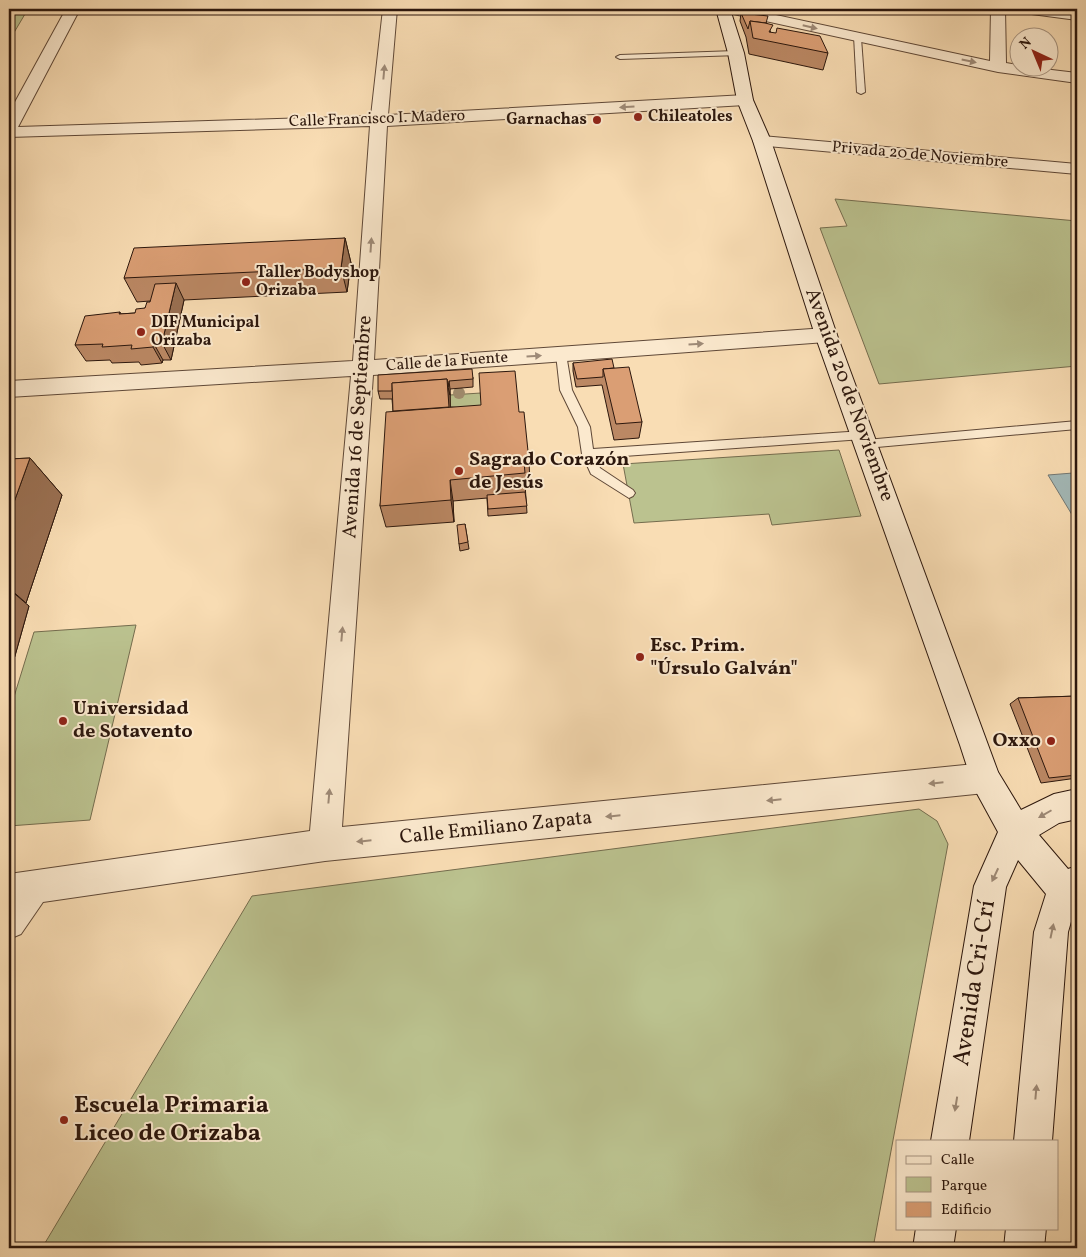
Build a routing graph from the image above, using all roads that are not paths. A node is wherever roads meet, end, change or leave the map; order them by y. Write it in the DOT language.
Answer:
graph roads {
  1 [pos="73,9"];
  2 [pos="390,9"];
  3 [pos="723,9"];
  4 [pos="729,9"];
  5 [pos="998,9"];
  6 [pos="1024,9"];
  7 [pos="1077,16"];
  8 [pos="857,38"];
  9 [pos="736,53"];
  10 [pos="620,57"];
  11 [pos="998,67"];
  12 [pos="1077,78"];
  13 [pos="861,92"];
  14 [pos="745,100"];
  15 [pos="379,121"];
  16 [pos="9,130"];
  17 [pos="762,141"];
  18 [pos="1077,169"];
  19 [pos="826,334"];
  20 [pos="561,354"];
  21 [pos="363,368"];
  22 [pos="9,389"];
  23 [pos="1077,425"];
  24 [pos="865,439"];
  25 [pos="588,454"];
  26 [pos="629,493"];
  27 [pos="985,778"];
  28 [pos="1077,804"];
  29 [pos="1015,831"];
  30 [pos="325,845"];
  31 [pos="1071,886"];
  32 [pos="21,890"];
  33 [pos="9,922"];
  34 [pos="950,1140"];
  35 [pos="1032,1140"];
  36 [pos="936,1230"];
  37 [pos="1026,1230"];
  38 [pos="933,1248"];
  39 [pos="1024,1248"];
  1 -- 16 [label="street"];
  15 -- 2 [label="street, Avenida 16 de Septiembre, one-way"];
  3 -- 9 [label="street, Avenida 20 de Noviembre"];
  4 -- 8 [label="street, one-way"];
  5 -- 11 [label="street"];
  6 -- 7 [label="street"];
  8 -- 11 [label="street, one-way"];
  8 -- 13 [label="lane"];
  9 -- 10 [label="lane"];
  9 -- 14 [label="street, Avenida 20 de Noviembre"];
  11 -- 12 [label="street"];
  14 -- 15 [label="street, Calle Francisco I. Madero, one-way"];
  14 -- 17 [label="street, Avenida 20 de Noviembre"];
  15 -- 16 [label="street, Calle Francisco I. Madero"];
  21 -- 15 [label="street, Avenida 16 de Septiembre, one-way"];
  17 -- 18 [label="street, Privada 20 de Noviembre"];
  17 -- 19 [label="street, Avenida 20 de Noviembre"];
  20 -- 19 [label="street, Calle de la Fuente, one-way"];
  19 -- 24 [label="street, Avenida 20 de Noviembre"];
  21 -- 20 [label="street, Calle de la Fuente, one-way"];
  20 -- 25 [label="lane"];
  21 -- 22 [label="street, Calle de la Fuente"];
  30 -- 21 [label="street, Avenida 16 de Septiembre, one-way"];
  23 -- 24 [label="lane"];
  24 -- 25 [label="lane"];
  24 -- 27 [label="street, Avenida 20 de Noviembre"];
  25 -- 26 [label="lane"];
  27 -- 29 [label="street"];
  27 -- 30 [label="street, Calle Emiliano Zapata, one-way"];
  28 -- 29 [label="street, one-way"];
  29 -- 31 [label="street"];
  29 -- 34 [label="street, Avenida Cri-Crí, one-way"];
  30 -- 32 [label="street, Calle Emiliano Zapata"];
  35 -- 31 [label="street, one-way"];
  32 -- 33 [label="street"];
  36 -- 38 [label="street"];
  37 -- 39 [label="street"];
}
